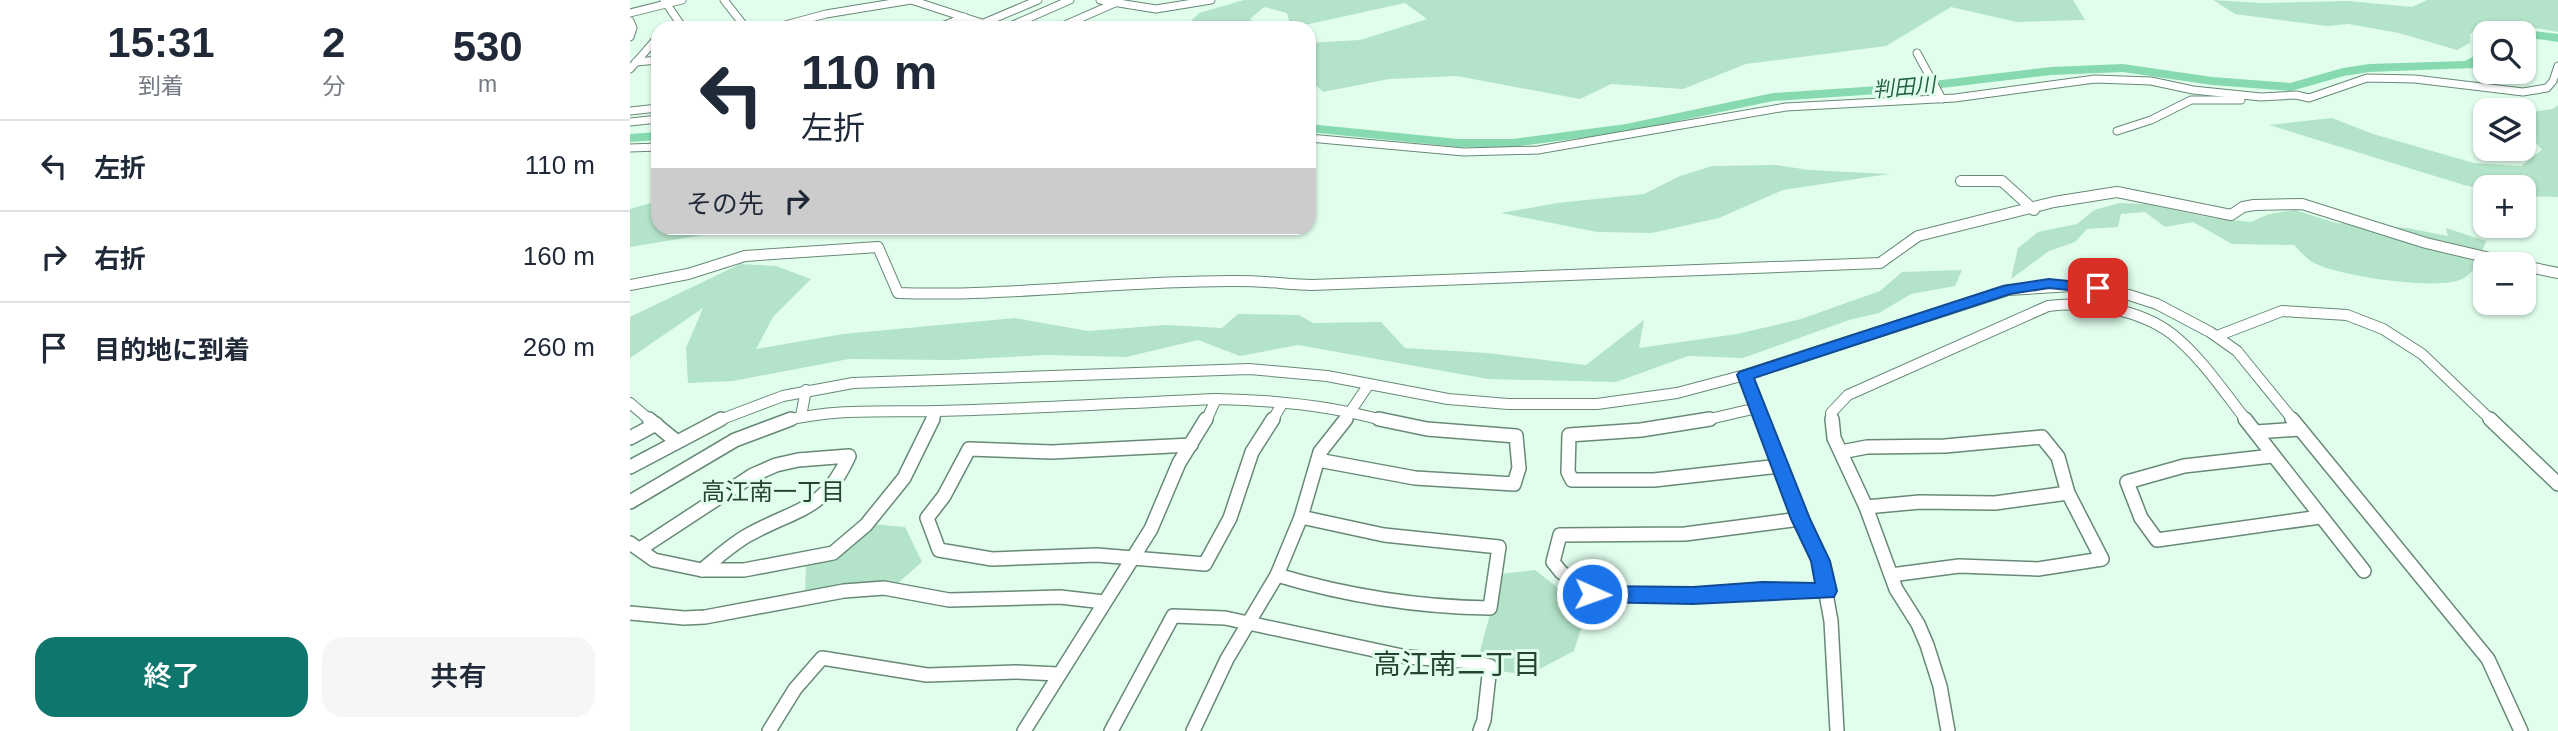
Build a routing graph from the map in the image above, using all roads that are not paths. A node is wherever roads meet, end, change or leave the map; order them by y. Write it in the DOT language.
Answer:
graph roads {
  1 [pos="682,0"];
  2 [pos="724,0"];
  3 [pos="1038,0"];
  4 [pos="1070,0"];
  5 [pos="1101,0"];
  6 [pos="1121,0"];
  7 [pos="1211,0"];
  8 [pos="665,2"];
  9 [pos="1113,4"];
  10 [pos="630,13"];
  11 [pos="964,17"];
  12 [pos="630,21"];
  13 [pos="677,21"];
  14 [pos="740,21"];
  15 [pos="800,21"];
  16 [pos="955,21"];
  17 [pos="975,21"];
  18 [pos="990,21"];
  19 [pos="1022,21"];
  20 [pos="1074,21"];
  21 [pos="630,37"];
  22 [pos="651,45"];
  23 [pos="1917,54"];
  24 [pos="651,61"];
  25 [pos="633,65"];
  26 [pos="2558,66"];
  27 [pos="2261,97"];
  28 [pos="1942,99"];
  29 [pos="651,109"];
  30 [pos="630,111"];
  31 [pos="651,120"];
  32 [pos="630,122"];
  33 [pos="2118,131"];
  34 [pos="1316,139"];
  35 [pos="651,147"];
  36 [pos="630,148"];
  37 [pos="1961,181"];
  38 [pos="2034,209"];
  39 [pos="2473,254"];
  40 [pos="2536,268"];
  41 [pos="2558,273"];
  42 [pos="630,285"];
  43 [pos="2217,336"];
  44 [pos="1745,375"];
  45 [pos="1368,384"];
  46 [pos="806,390"];
  47 [pos="1216,399"];
  48 [pos="630,403"];
  49 [pos="1282,404"];
  50 [pos="1757,408"];
  51 [pos="937,411"];
  52 [pos="1352,411"];
  53 [pos="801,416"];
  54 [pos="656,424"];
  55 [pos="2300,429"];
  56 [pos="2256,432"];
  57 [pos="630,438"];
  58 [pos="676,440"];
  59 [pos="1191,445"];
  60 [pos="1841,452"];
  61 [pos="2272,456"];
  62 [pos="1318,460"];
  63 [pos="1780,466"];
  64 [pos="630,467"];
  65 [pos="2558,484"];
  66 [pos="2068,493"];
  67 [pos="630,502"];
  68 [pos="1866,507"];
  69 [pos="1301,517"];
  70 [pos="2320,517"];
  71 [pos="1800,519"];
  72 [pos="635,546"];
  73 [pos="1134,557"];
  74 [pos="702,570"];
  75 [pos="2364,571"];
  76 [pos="1278,575"];
  77 [pos="1891,575"];
  78 [pos="1827,591"];
  79 [pos="1104,602"];
  80 [pos="630,613"];
  81 [pos="1248,624"];
  82 [pos="1058,674"];
  83 [pos="769,731"];
  84 [pos="1024,731"];
  85 [pos="1111,731"];
  86 [pos="1193,731"];
  87 [pos="1480,731"];
  88 [pos="1837,731"];
  89 [pos="1948,731"];
  90 [pos="2521,731"];
  1 -- 8 [label="street"];
  2 -- 14 [label="street"];
  3 -- 18 [label="street"];
  4 -- 19 [label="street"];
  5 -- 9 [label="street"];
  6 -- 9 [label="street"];
  7 -- 9 [label="street"];
  8 -- 10 [label="street"];
  8 -- 13 [label="street"];
  9 -- 20 [label="street"];
  11 -- 15 [label="street"];
  11 -- 16 [label="street"];
  11 -- 17 [label="street"];
  12 -- 21 [label="street"];
  22 -- 25 [label="street"];
  23 -- 28 [label="street"];
  24 -- 25 [label="street"];
  26 -- 27 [label="street"];
  27 -- 28 [label="street"];
  27 -- 33 [label="street"];
  28 -- 34 [label="street"];
  29 -- 30 [label="street"];
  31 -- 32 [label="street"];
  35 -- 36 [label="street"];
  37 -- 38 [label="street"];
  38 -- 39 [label="street"];
  38 -- 42 [label="street"];
  40 -- 41 [label="street"];
  43 -- 44 [label="street"];
  43 -- 55 [label="street"];
  43 -- 65 [label="street"];
  44 -- 45 [label="street"];
  44 -- 50 [label="street"];
  45 -- 46 [label="street"];
  45 -- 52 [label="street"];
  46 -- 53 [label="street"];
  46 -- 58 [label="street"];
  47 -- 49 [label="street"];
  47 -- 51 [label="street"];
  47 -- 59 [label="street"];
  48 -- 54 [label="street"];
  49 -- 52 [label="street"];
  49 -- 73 [label="street"];
  50 -- 63 [label="street"];
  50 -- 63 [label="street"];
  51 -- 53 [label="street"];
  51 -- 74 [label="street"];
  52 -- 62 [label="street"];
  52 -- 62 [label="street"];
  53 -- 67 [label="street"];
  54 -- 57 [label="street"];
  54 -- 58 [label="street"];
  55 -- 56 [label="street"];
  55 -- 90 [label="street"];
  56 -- 60 [label="street"];
  56 -- 61 [label="street"];
  58 -- 64 [label="street"];
  59 -- 73 [label="street"];
  59 -- 73 [label="street"];
  60 -- 66 [label="street"];
  60 -- 68 [label="street"];
  61 -- 70 [label="street"];
  61 -- 70 [label="street"];
  62 -- 69 [label="street"];
  63 -- 71 [label="street"];
  66 -- 68 [label="street"];
  66 -- 77 [label="street"];
  68 -- 77 [label="street"];
  69 -- 76 [label="street"];
  69 -- 76 [label="street"];
  70 -- 75 [label="street"];
  71 -- 78 [label="street"];
  71 -- 78 [label="street"];
  72 -- 74 [label="street"];
  72 -- 74 [label="street"];
  73 -- 79 [label="street"];
  76 -- 81 [label="street"];
  77 -- 89 [label="street"];
  78 -- 88 [label="street"];
  79 -- 80 [label="street"];
  79 -- 82 [label="street"];
  81 -- 85 [label="street"];
  81 -- 86 [label="street"];
  81 -- 87 [label="street"];
  82 -- 83 [label="street"];
  82 -- 84 [label="street"];
}
